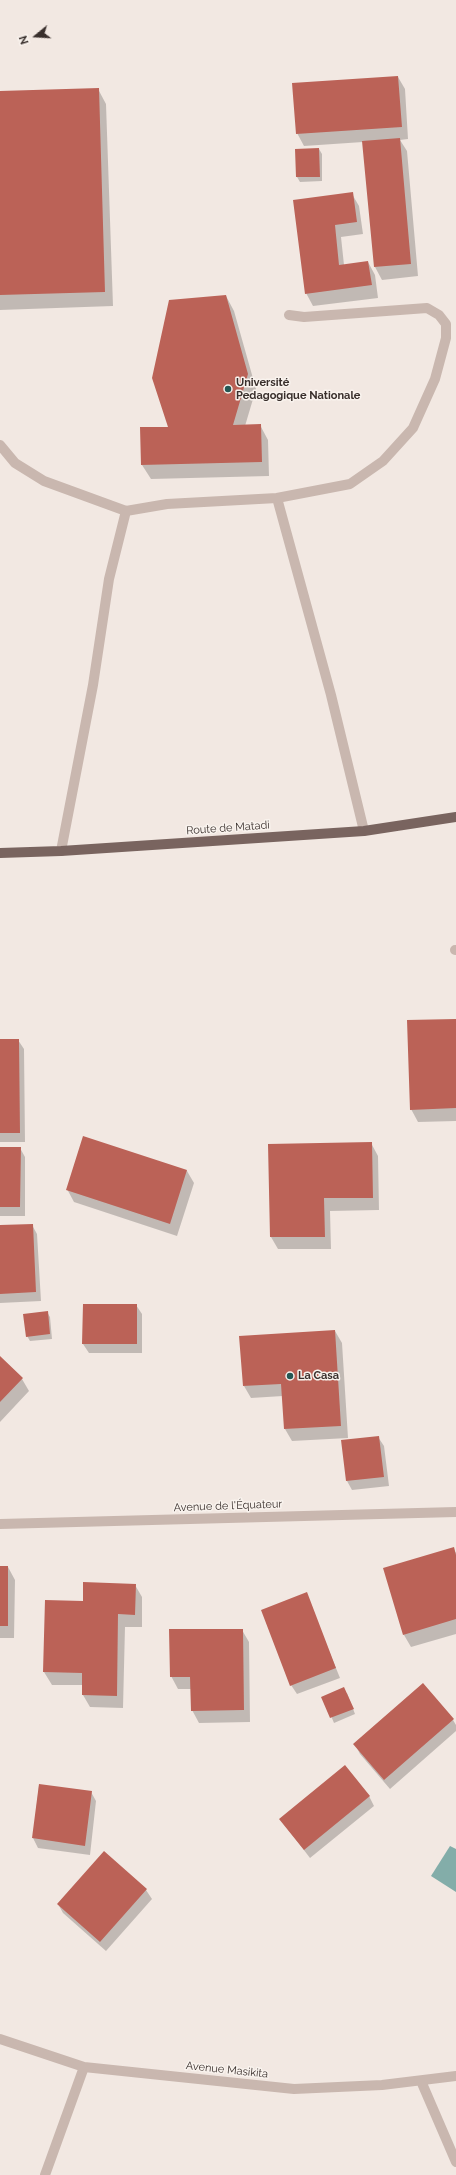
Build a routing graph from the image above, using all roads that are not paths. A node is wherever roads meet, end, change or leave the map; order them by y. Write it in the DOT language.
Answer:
graph roads {
  1 [pos="289,315"];
  2 [pos="0,445"];
  3 [pos="277,498"];
  4 [pos="126,511"];
  5 [pos="456,817"];
  6 [pos="364,831"];
  7 [pos="60,852"];
  8 [pos="0,853"];
  9 [pos="456,1512"];
  10 [pos="0,1524"];
  11 [pos="0,2039"];
  12 [pos="84,2067"];
  13 [pos="456,2076"];
  14 [pos="421,2081"];
  15 [pos="456,2162"];
  16 [pos="45,2175"];
  1 -- 3 [label="street"];
  2 -- 4 [label="street"];
  3 -- 4 [label="street"];
  3 -- 6 [label="street"];
  4 -- 7 [label="street"];
  5 -- 6 [label="main road, Route de Matadi"];
  6 -- 7 [label="main road, Route de Matadi"];
  7 -- 8 [label="main road, Route de Matadi"];
  9 -- 10 [label="street, Avenue de l'Équateur"];
  11 -- 12 [label="street, Avenue Masikita"];
  12 -- 14 [label="street, Avenue Masikita"];
  12 -- 16 [label="street"];
  13 -- 14 [label="street, Avenue Masikita"];
  14 -- 15 [label="street"];
}
